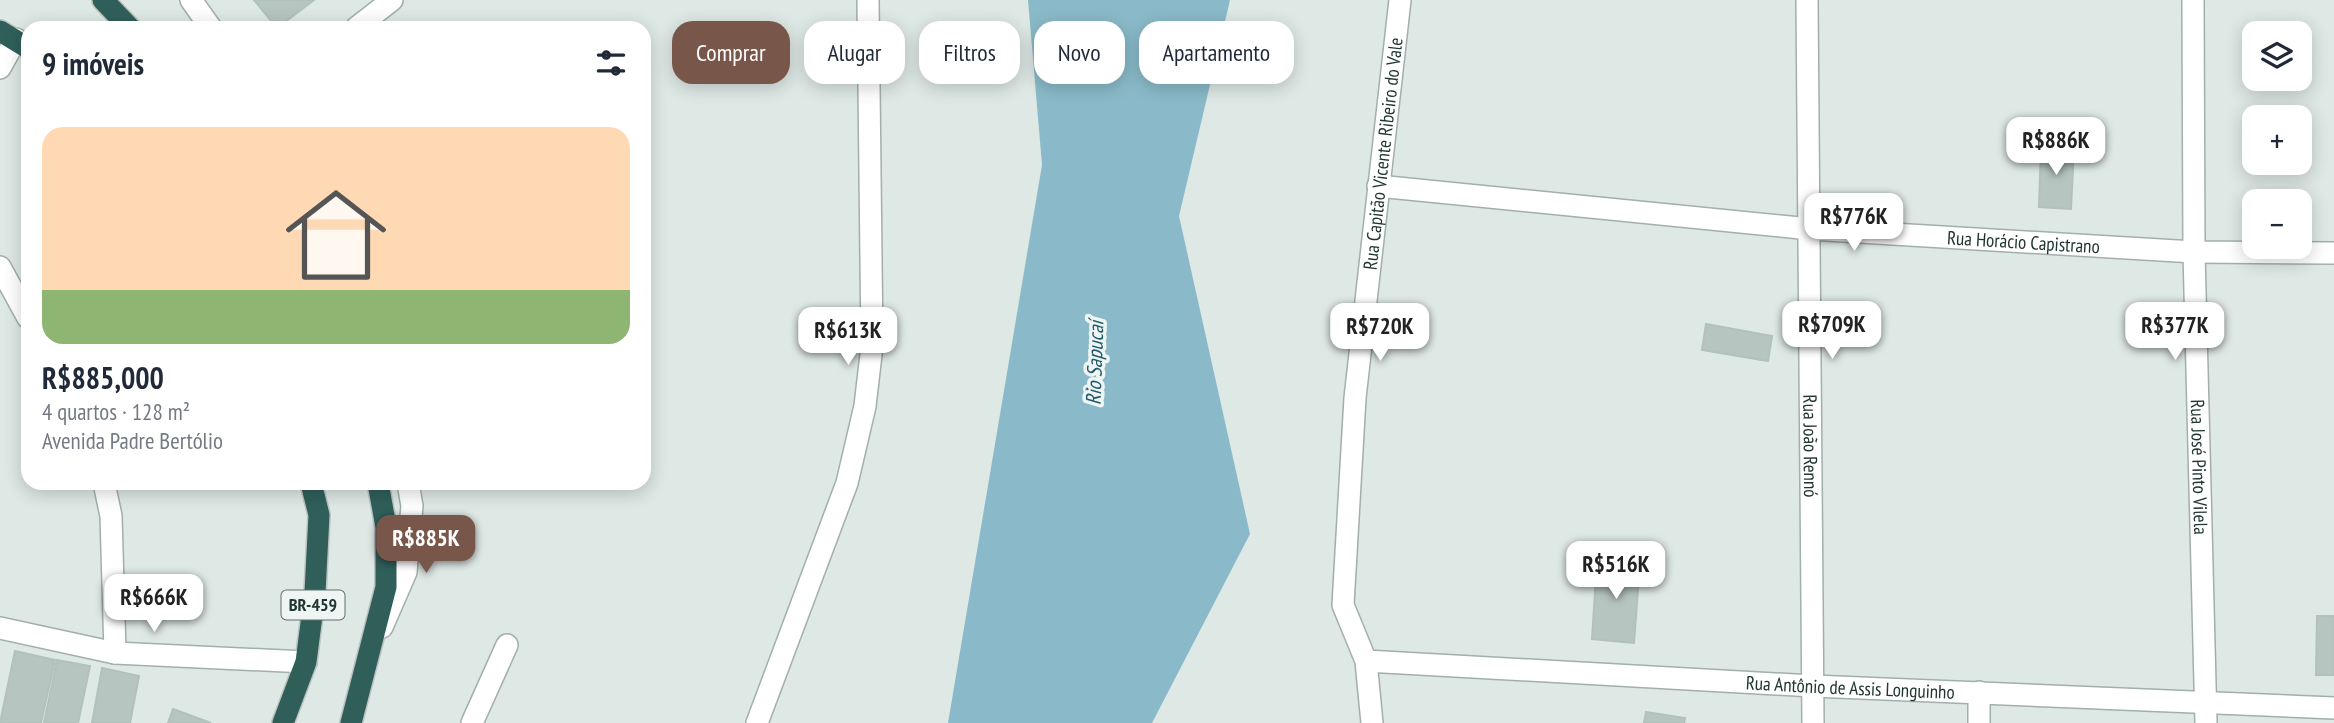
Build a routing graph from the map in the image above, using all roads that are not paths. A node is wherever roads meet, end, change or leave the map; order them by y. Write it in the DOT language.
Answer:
graph roads {
  1 [pos="103,0"];
  2 [pos="191,0"];
  3 [pos="392,0"];
  4 [pos="868,0"];
  5 [pos="1400,0"];
  6 [pos="1807,0"];
  7 [pos="2193,0"];
  8 [pos="123,21"];
  9 [pos="206,21"];
  10 [pos="365,21"];
  11 [pos="15,40"];
  12 [pos="0,68"];
  13 [pos="1378,186"];
  14 [pos="1810,229"];
  15 [pos="2194,252"];
  16 [pos="2334,253"];
  17 [pos="0,267"];
  18 [pos="21,305"];
  19 [pos="105,490"];
  20 [pos="313,490"];
  21 [pos="379,490"];
  22 [pos="409,490"];
  23 [pos="0,628"];
  24 [pos="507,645"];
  25 [pos="115,653"];
  26 [pos="370,654"];
  27 [pos="1366,661"];
  28 [pos="306,662"];
  29 [pos="1813,686"];
  30 [pos="1979,692"];
  31 [pos="2334,708"];
  32 [pos="2205,713"];
  33 [pos="283,723"];
  34 [pos="351,723"];
  35 [pos="472,723"];
  36 [pos="757,723"];
  37 [pos="1372,723"];
  38 [pos="1813,723"];
  39 [pos="1979,723"];
  1 -- 8 [label="highway"];
  2 -- 9 [label="street"];
  3 -- 10 [label="street"];
  4 -- 36 [label="street"];
  5 -- 13 [label="street, Rua Capitão Vicente Ribeiro do Vale"];
  6 -- 14 [label="street, Rua João Rennó"];
  7 -- 15 [label="street, Rua José Pinto Vilela"];
  11 -- 12 [label="street"];
  13 -- 14 [label="street, Rua Horácio Capistrano"];
  13 -- 27 [label="street, Rua Capitão Vicente Ribeiro do Vale"];
  14 -- 15 [label="street, Rua Horácio Capistrano"];
  14 -- 29 [label="street, Rua João Rennó"];
  15 -- 16 [label="street, Rua Horácio Capistrano"];
  15 -- 32 [label="street, Rua José Pinto Vilela"];
  17 -- 18 [label="street"];
  19 -- 25 [label="street"];
  20 -- 28 [label="highway, BR-459"];
  21 -- 26 [label="highway"];
  22 -- 26 [label="street"];
  23 -- 25 [label="street"];
  24 -- 35 [label="street"];
  25 -- 28 [label="street"];
  26 -- 34 [label="highway"];
  27 -- 29 [label="street, Rua Antônio de Assis Longuinho"];
  27 -- 37 [label="street, Rua Capitão Vicente Ribeiro do Vale"];
  28 -- 33 [label="highway, BR-459"];
  29 -- 30 [label="street, Rua Antônio de Assis Longuinho"];
  29 -- 38 [label="street, Rua João Rennó"];
  30 -- 32 [label="street, Rua Antônio de Assis Longuinho"];
  30 -- 39 [label="street"];
  31 -- 32 [label="street, Rua Antônio de Assis Longuinho"];
}
